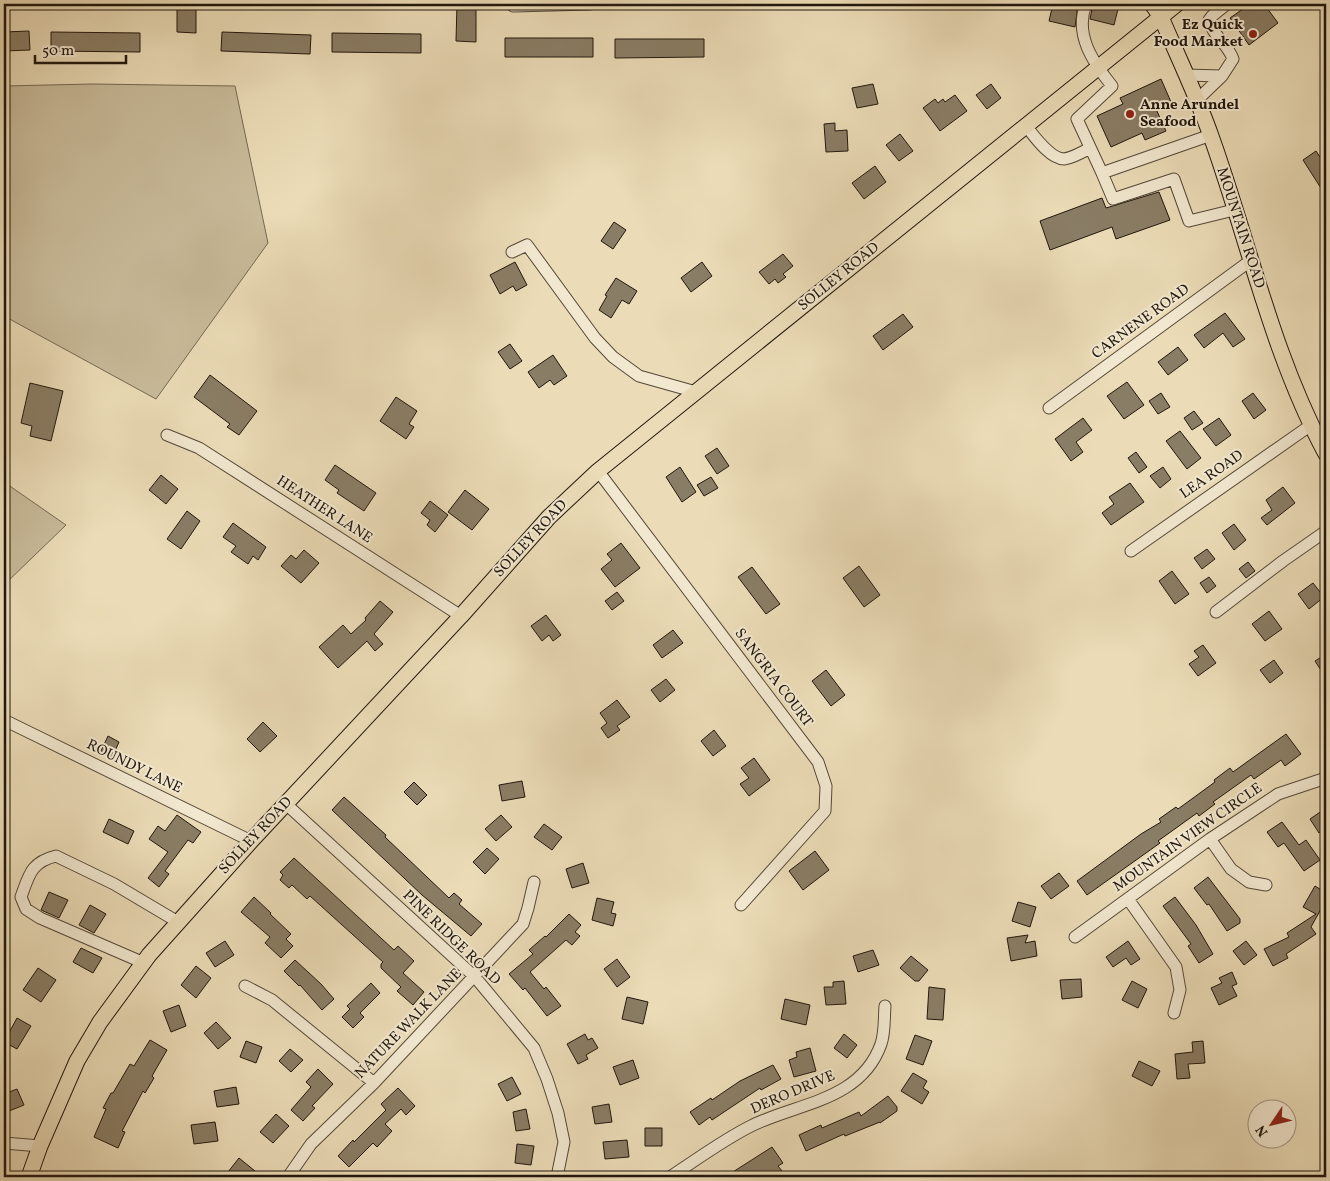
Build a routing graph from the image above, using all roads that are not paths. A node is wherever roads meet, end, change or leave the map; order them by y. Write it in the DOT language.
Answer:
graph roads {
  1 [pos="544,4"];
  2 [pos="590,4"];
  3 [pos="1086,4"];
  4 [pos="1152,4"];
  5 [pos="1177,4"];
  6 [pos="1227,4"];
  7 [pos="513,6"];
  8 [pos="1161,17"];
  9 [pos="1098,68"];
  10 [pos="1185,75"];
  11 [pos="1222,76"];
  12 [pos="1196,100"];
  13 [pos="1026,126"];
  14 [pos="1211,135"];
  15 [pos="1090,148"];
  16 [pos="1102,174"];
  17 [pos="1234,210"];
  18 [pos="512,252"];
  19 [pos="1250,261"];
  20 [pos="696,392"];
  21 [pos="1049,408"];
  22 [pos="1311,425"];
  23 [pos="167,435"];
  24 [pos="1326,454"];
  25 [pos="598,471"];
  26 [pos="1326,531"];
  27 [pos="1131,551"];
  28 [pos="1216,612"];
  29 [pos="461,616"];
  30 [pos="4,720"];
  31 [pos="1326,778"];
  32 [pos="286,804"];
  33 [pos="1210,839"];
  34 [pos="251,841"];
  35 [pos="534,882"];
  36 [pos="1266,885"];
  37 [pos="1128,899"];
  38 [pos="741,905"];
  39 [pos="178,922"];
  40 [pos="1075,937"];
  41 [pos="144,963"];
  42 [pos="474,977"];
  43 [pos="245,986"];
  44 [pos="885,1006"];
  45 [pos="1174,1012"];
  46 [pos="374,1083"];
  47 [pos="4,1143"];
  48 [pos="40,1146"];
  49 [pos="29,1177"];
  50 [pos="288,1177"];
  51 [pos="559,1177"];
  52 [pos="670,1177"];
  1 -- 2 [label="street"];
  1 -- 7 [label="street"];
  3 -- 9 [label="street"];
  4 -- 8 [label="main road, MOUNTAIN ROAD"];
  5 -- 8 [label="main road, SOLLEY ROAD"];
  6 -- 11 [label="street"];
  8 -- 9 [label="main road, SOLLEY ROAD"];
  8 -- 10 [label="main road, MOUNTAIN ROAD"];
  9 -- 13 [label="main road, SOLLEY ROAD"];
  9 -- 15 [label="street"];
  10 -- 11 [label="street"];
  10 -- 12 [label="main road, MOUNTAIN ROAD"];
  11 -- 12 [label="street"];
  12 -- 14 [label="main road, MOUNTAIN ROAD"];
  13 -- 15 [label="street"];
  13 -- 20 [label="main road, SOLLEY ROAD"];
  14 -- 16 [label="street"];
  14 -- 17 [label="main road, MOUNTAIN ROAD"];
  15 -- 16 [label="street"];
  16 -- 17 [label="street"];
  17 -- 19 [label="main road, MOUNTAIN ROAD"];
  18 -- 20 [label="street"];
  19 -- 21 [label="street, CARNENE ROAD"];
  19 -- 22 [label="main road, MOUNTAIN ROAD"];
  20 -- 25 [label="main road, SOLLEY ROAD"];
  22 -- 24 [label="main road, MOUNTAIN ROAD"];
  22 -- 27 [label="street, LEA ROAD"];
  23 -- 29 [label="street, HEATHER LANE"];
  25 -- 29 [label="main road, SOLLEY ROAD"];
  25 -- 38 [label="street, SANGRIA COURT"];
  26 -- 28 [label="street"];
  29 -- 32 [label="main road, SOLLEY ROAD"];
  30 -- 34 [label="street, ROUNDY LANE"];
  31 -- 33 [label="street, MOUNTAIN VIEW CIRCLE"];
  32 -- 34 [label="main road, SOLLEY ROAD"];
  32 -- 42 [label="street, PINE RIDGE ROAD"];
  33 -- 36 [label="street"];
  33 -- 37 [label="street, MOUNTAIN VIEW CIRCLE"];
  34 -- 39 [label="main road, SOLLEY ROAD"];
  35 -- 42 [label="street, NATURE WALK LANE"];
  37 -- 40 [label="street, MOUNTAIN VIEW CIRCLE"];
  37 -- 45 [label="street"];
  39 -- 41 [label="main road, SOLLEY ROAD"];
  39 -- 41 [label="street"];
  41 -- 48 [label="main road, SOLLEY ROAD"];
  42 -- 46 [label="street, NATURE WALK LANE"];
  42 -- 51 [label="street, PINE RIDGE ROAD"];
  43 -- 46 [label="street"];
  44 -- 52 [label="street, DERO DRIVE"];
  46 -- 50 [label="street, NATURE WALK LANE"];
  47 -- 48 [label="street"];
  48 -- 49 [label="main road, SOLLEY ROAD"];
}
